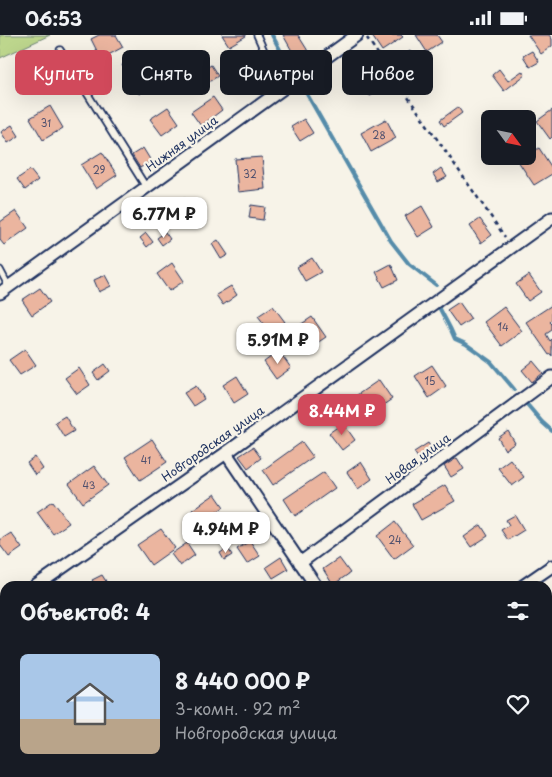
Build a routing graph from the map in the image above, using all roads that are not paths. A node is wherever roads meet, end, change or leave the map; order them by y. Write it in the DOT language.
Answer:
graph roads {
  1 [pos="257,35"];
  2 [pos="357,35"];
  3 [pos="264,50"];
  4 [pos="332,53"];
  5 [pos="88,95"];
  6 [pos="273,95"];
  7 [pos="146,187"];
  8 [pos="552,218"];
  9 [pos="0,270"];
  10 [pos="5,290"];
  11 [pos="552,377"];
  12 [pos="226,453"];
  13 [pos="300,563"];
  14 [pos="552,566"];
  15 [pos="43,581"];
  16 [pos="313,581"];
  17 [pos="530,581"];
  1 -- 3 [label="lane"];
  2 -- 4 [label="street, Нижняя улица"];
  5 -- 7 [label="lane"];
  6 -- 7 [label="street, Нижняя улица"];
  7 -- 10 [label="street, Нижняя улица"];
  8 -- 12 [label="street, Новгородская улица"];
  9 -- 10 [label="lane"];
  11 -- 13 [label="street, Новая улица"];
  12 -- 13 [label="street"];
  12 -- 15 [label="street, Новгородская улица"];
  13 -- 16 [label="street"];
  14 -- 17 [label="street"];
}
